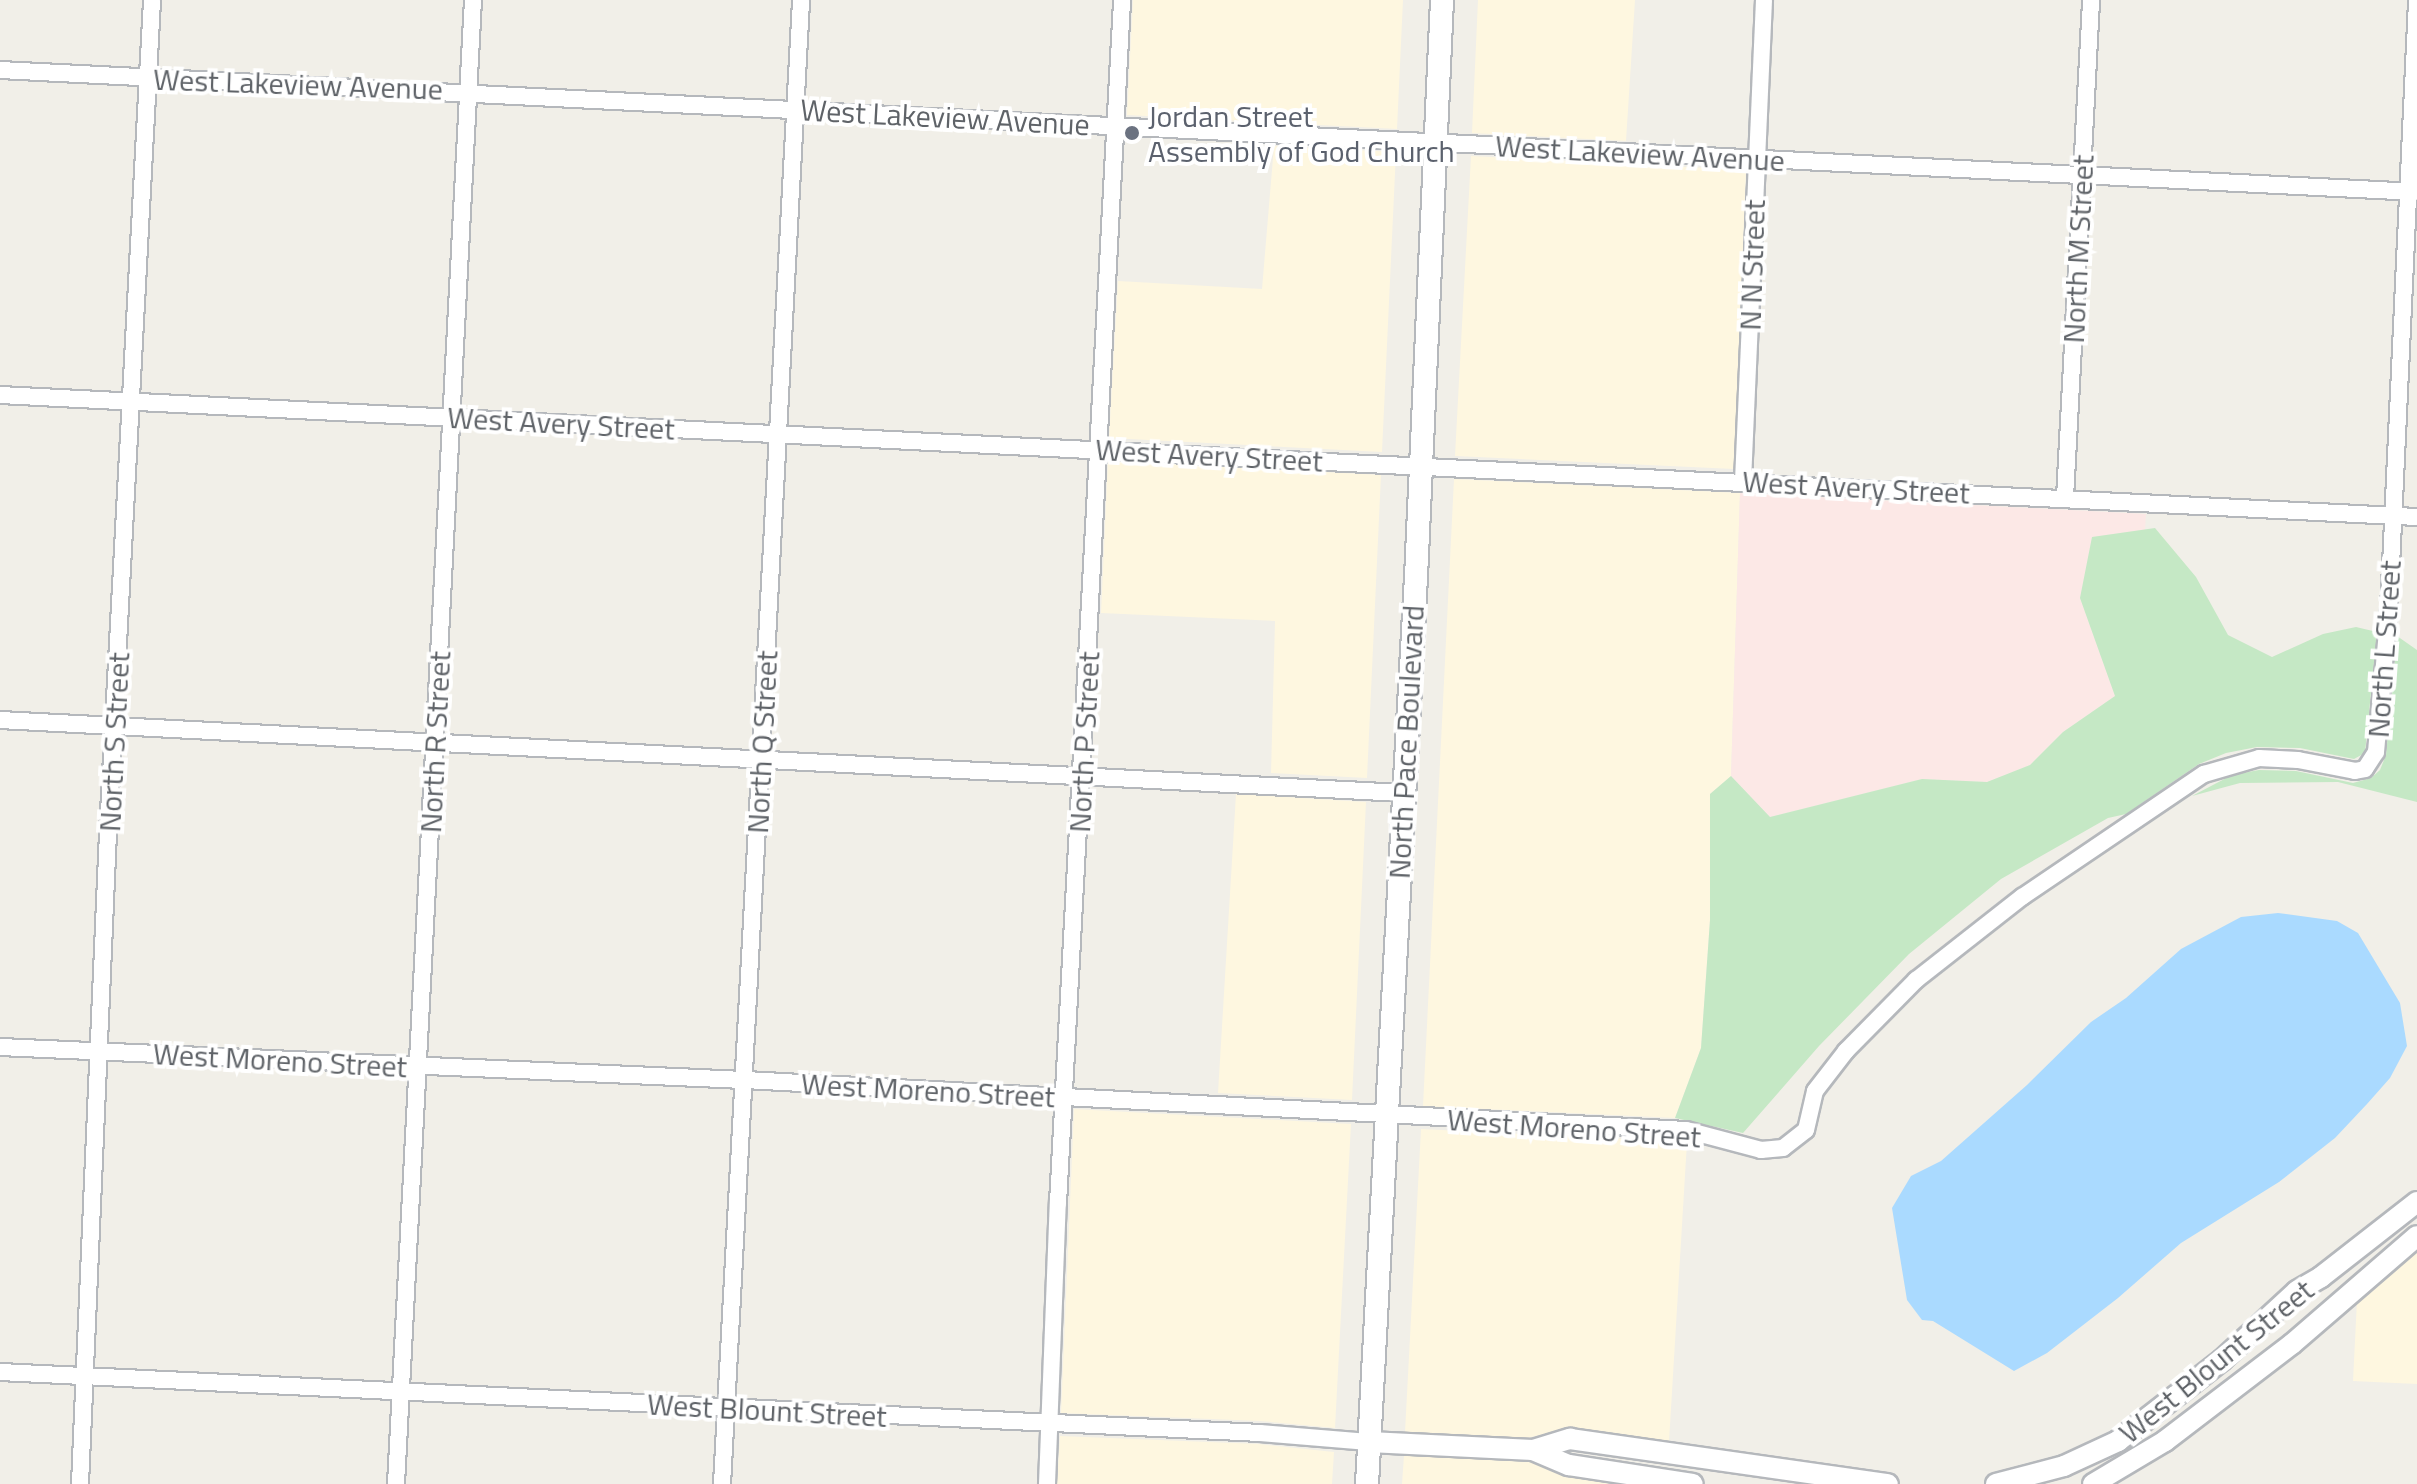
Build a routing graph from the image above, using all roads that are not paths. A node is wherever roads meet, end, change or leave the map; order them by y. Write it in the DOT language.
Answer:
graph roads {
  1 [pos="152,0"];
  2 [pos="473,0"];
  3 [pos="801,0"];
  4 [pos="1122,0"];
  5 [pos="1442,0"];
  6 [pos="1764,0"];
  7 [pos="2091,0"];
  8 [pos="2417,1"];
  9 [pos="0,70"];
  10 [pos="148,78"];
  11 [pos="469,91"];
  12 [pos="796,110"];
  13 [pos="1116,126"];
  14 [pos="1436,143"];
  15 [pos="1756,159"];
  16 [pos="2083,175"];
  17 [pos="2412,192"];
  18 [pos="0,395"];
  19 [pos="132,401"];
  20 [pos="452,418"];
  21 [pos="779,433"];
  22 [pos="1099,449"];
  23 [pos="1421,466"];
  24 [pos="1743,481"];
  25 [pos="2065,498"];
  26 [pos="2392,516"];
  27 [pos="2417,517"];
  28 [pos="0,720"];
  29 [pos="115,726"];
  30 [pos="434,743"];
  31 [pos="761,759"];
  32 [pos="1082,775"];
  33 [pos="1402,793"];
  34 [pos="0,1047"];
  35 [pos="98,1051"];
  36 [pos="419,1067"];
  37 [pos="745,1080"];
  38 [pos="1815,1091"];
  39 [pos="1064,1097"];
  40 [pos="1386,1115"];
  41 [pos="2417,1202"];
  42 [pos="2417,1236"];
  43 [pos="0,1372"];
  44 [pos="82,1377"];
  45 [pos="402,1391"];
  46 [pos="726,1409"];
  47 [pos="1050,1424"];
  48 [pos="2133,1431"];
  49 [pos="1369,1442"];
  50 [pos="1533,1450"];
  51 [pos="2146,1454"];
  52 [pos="1831,1481"];
  53 [pos="80,1484"];
  54 [pos="396,1484"];
  55 [pos="722,1484"];
  56 [pos="1047,1484"];
  57 [pos="1367,1484"];
  58 [pos="1693,1484"];
  59 [pos="1888,1484"];
  60 [pos="1996,1484"];
  61 [pos="2093,1484"];
  1 -- 10 [label="street, North S Street"];
  2 -- 11 [label="street, North R Street"];
  3 -- 12 [label="street, North Q Street"];
  4 -- 13 [label="street, North P Street"];
  5 -- 14 [label="main road, North Pace Boulevard"];
  6 -- 15 [label="street, N N Street"];
  7 -- 16 [label="street, North M Street"];
  8 -- 17 [label="street, North L Street"];
  9 -- 10 [label="street, West Lakeview Avenue"];
  10 -- 11 [label="street, West Lakeview Avenue"];
  10 -- 19 [label="street, North S Street"];
  11 -- 12 [label="street, West Lakeview Avenue"];
  11 -- 20 [label="street, North R Street"];
  12 -- 13 [label="street, West Lakeview Avenue"];
  12 -- 21 [label="street, North Q Street"];
  13 -- 14 [label="street, West Lakeview Avenue"];
  13 -- 22 [label="street, North P Street"];
  14 -- 15 [label="street, West Lakeview Avenue"];
  14 -- 23 [label="main road, North Pace Boulevard"];
  15 -- 16 [label="street, West Lakeview Avenue"];
  15 -- 24 [label="street, N N Street"];
  16 -- 17 [label="street, West Lakeview Avenue"];
  16 -- 25 [label="street, North M Street"];
  17 -- 26 [label="street, North L Street"];
  18 -- 19 [label="street, West Avery Street"];
  19 -- 20 [label="street, West Avery Street"];
  19 -- 29 [label="street, North S Street"];
  20 -- 21 [label="street, West Avery Street"];
  20 -- 30 [label="street, North R Street"];
  21 -- 22 [label="street, West Avery Street"];
  21 -- 31 [label="street, North Q Street"];
  22 -- 23 [label="street, West Avery Street"];
  22 -- 32 [label="street, North P Street"];
  23 -- 24 [label="street, West Avery Street"];
  23 -- 33 [label="main road, North Pace Boulevard"];
  24 -- 25 [label="street, West Avery Street"];
  25 -- 26 [label="street, West Avery Street"];
  26 -- 27 [label="street, West Avery Street"];
  26 -- 38 [label="street, North L Street"];
  28 -- 29 [label="street"];
  29 -- 30 [label="street"];
  29 -- 35 [label="street, North S Street"];
  30 -- 31 [label="street"];
  30 -- 36 [label="street, North R Street"];
  31 -- 32 [label="street"];
  31 -- 37 [label="street, North Q Street"];
  32 -- 33 [label="street"];
  32 -- 39 [label="street, North P Street"];
  33 -- 40 [label="main road, North Pace Boulevard"];
  34 -- 35 [label="street, West Moreno Street"];
  35 -- 36 [label="street, West Moreno Street"];
  35 -- 44 [label="street, North S Street"];
  36 -- 37 [label="street, West Moreno Street"];
  36 -- 45 [label="street, North R Street"];
  37 -- 39 [label="street, West Moreno Street"];
  37 -- 46 [label="street, North Q Street"];
  38 -- 40 [label="street, West Moreno Street"];
  39 -- 40 [label="street, West Moreno Street"];
  39 -- 47 [label="street, North P Street"];
  40 -- 49 [label="main road, North Pace Boulevard"];
  41 -- 48 [label="street, West Blount Street"];
  42 -- 51 [label="street, West Blount Street"];
  43 -- 44 [label="street, West Blount Street"];
  44 -- 45 [label="street, West Blount Street"];
  44 -- 53 [label="street, North S Street"];
  45 -- 46 [label="street, West Blount Street"];
  45 -- 54 [label="street, North R Street"];
  46 -- 47 [label="street, West Blount Street"];
  46 -- 55 [label="street, North Q Street"];
  47 -- 49 [label="street, West Blount Street"];
  47 -- 56 [label="street, North P Street"];
  48 -- 51 [label="street"];
  48 -- 60 [label="street, West Blount Street"];
  49 -- 50 [label="street, West Blount Street"];
  49 -- 57 [label="main road, North Pace Boulevard"];
  50 -- 52 [label="street, West Blount Street"];
  50 -- 58 [label="street, West Blount Street"];
  51 -- 61 [label="street, West Blount Street"];
  52 -- 59 [label="street, West Blount Street"];
}
